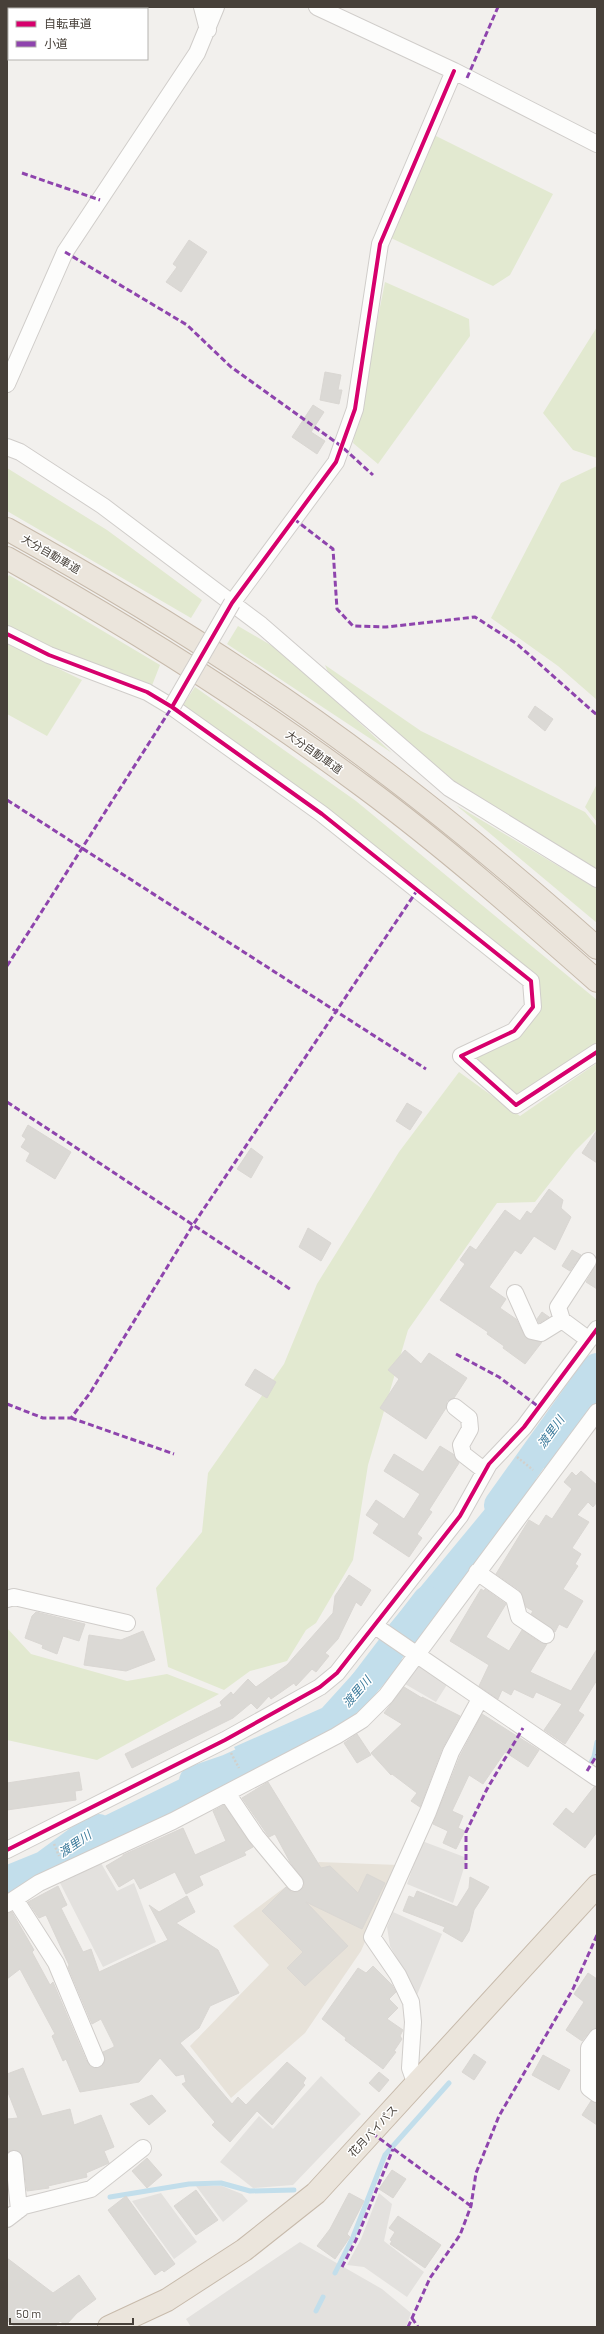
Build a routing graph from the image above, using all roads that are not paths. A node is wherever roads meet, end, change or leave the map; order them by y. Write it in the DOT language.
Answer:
graph roads {
  1 [pos="202,7"];
  2 [pos="216,7"];
  3 [pos="317,7"];
  4 [pos="208,30"];
  5 [pos="454,71"];
  6 [pos="597,144"];
  7 [pos="7,384"];
  8 [pos="7,447"];
  9 [pos="7,529"];
  10 [pos="7,558"];
  11 [pos="232,603"];
  12 [pos="7,634"];
  13 [pos="172,707"];
  14 [pos="597,879"];
  15 [pos="597,948"];
  16 [pos="597,981"];
  17 [pos="597,1052"];
  18 [pos="588,1261"];
  19 [pos="515,1293"];
  20 [pos="562,1320"];
  21 [pos="593,1334"];
  22 [pos="455,1407"];
  23 [pos="597,1412"];
  24 [pos="485,1471"];
  25 [pos="478,1572"];
  26 [pos="7,1599"];
  27 [pos="127,1623"];
  28 [pos="375,1626"];
  29 [pos="546,1635"];
  30 [pos="416,1655"];
  31 [pos="480,1699"];
  32 [pos="597,1778"];
  33 [pos="228,1793"];
  34 [pos="7,1850"];
  35 [pos="295,1883"];
  36 [pos="597,1886"];
  37 [pos="11,1901"];
  38 [pos="597,2037"];
  39 [pos="96,2059"];
  40 [pos="416,2085"];
  41 [pos="597,2094"];
  42 [pos="143,2148"];
  43 [pos="14,2159"];
  44 [pos="13,2215"];
  45 [pos="109,2327"];
  1 -- 4 [label="street"];
  2 -- 4 [label="street"];
  3 -- 5 [label="street"];
  4 -- 7 [label="street"];
  5 -- 6 [label="street"];
  5 -- 11 [label="street"];
  8 -- 11 [label="street"];
  9 -- 15 [label="highway, 大分自動車道"];
  10 -- 16 [label="highway, 大分自動車道"];
  11 -- 13 [label="street, bridge"];
  11 -- 14 [label="street"];
  12 -- 13 [label="street"];
  13 -- 17 [label="street"];
  18 -- 20 [label="street"];
  19 -- 20 [label="street"];
  20 -- 21 [label="street"];
  21 -- 24 [label="street"];
  22 -- 24 [label="street"];
  23 -- 25 [label="street"];
  24 -- 28 [label="street"];
  25 -- 29 [label="street"];
  25 -- 30 [label="street"];
  26 -- 27 [label="street"];
  28 -- 30 [label="street"];
  28 -- 34 [label="street"];
  30 -- 31 [label="street"];
  30 -- 33 [label="street"];
  31 -- 32 [label="street"];
  31 -- 40 [label="street"];
  33 -- 35 [label="street"];
  33 -- 37 [label="street"];
  36 -- 40 [label="highway, 花月バイパス"];
  37 -- 39 [label="street"];
  38 -- 41 [label="street"];
  40 -- 45 [label="highway, 花月バイパス"];
  42 -- 44 [label="street"];
  43 -- 44 [label="street"];
}
